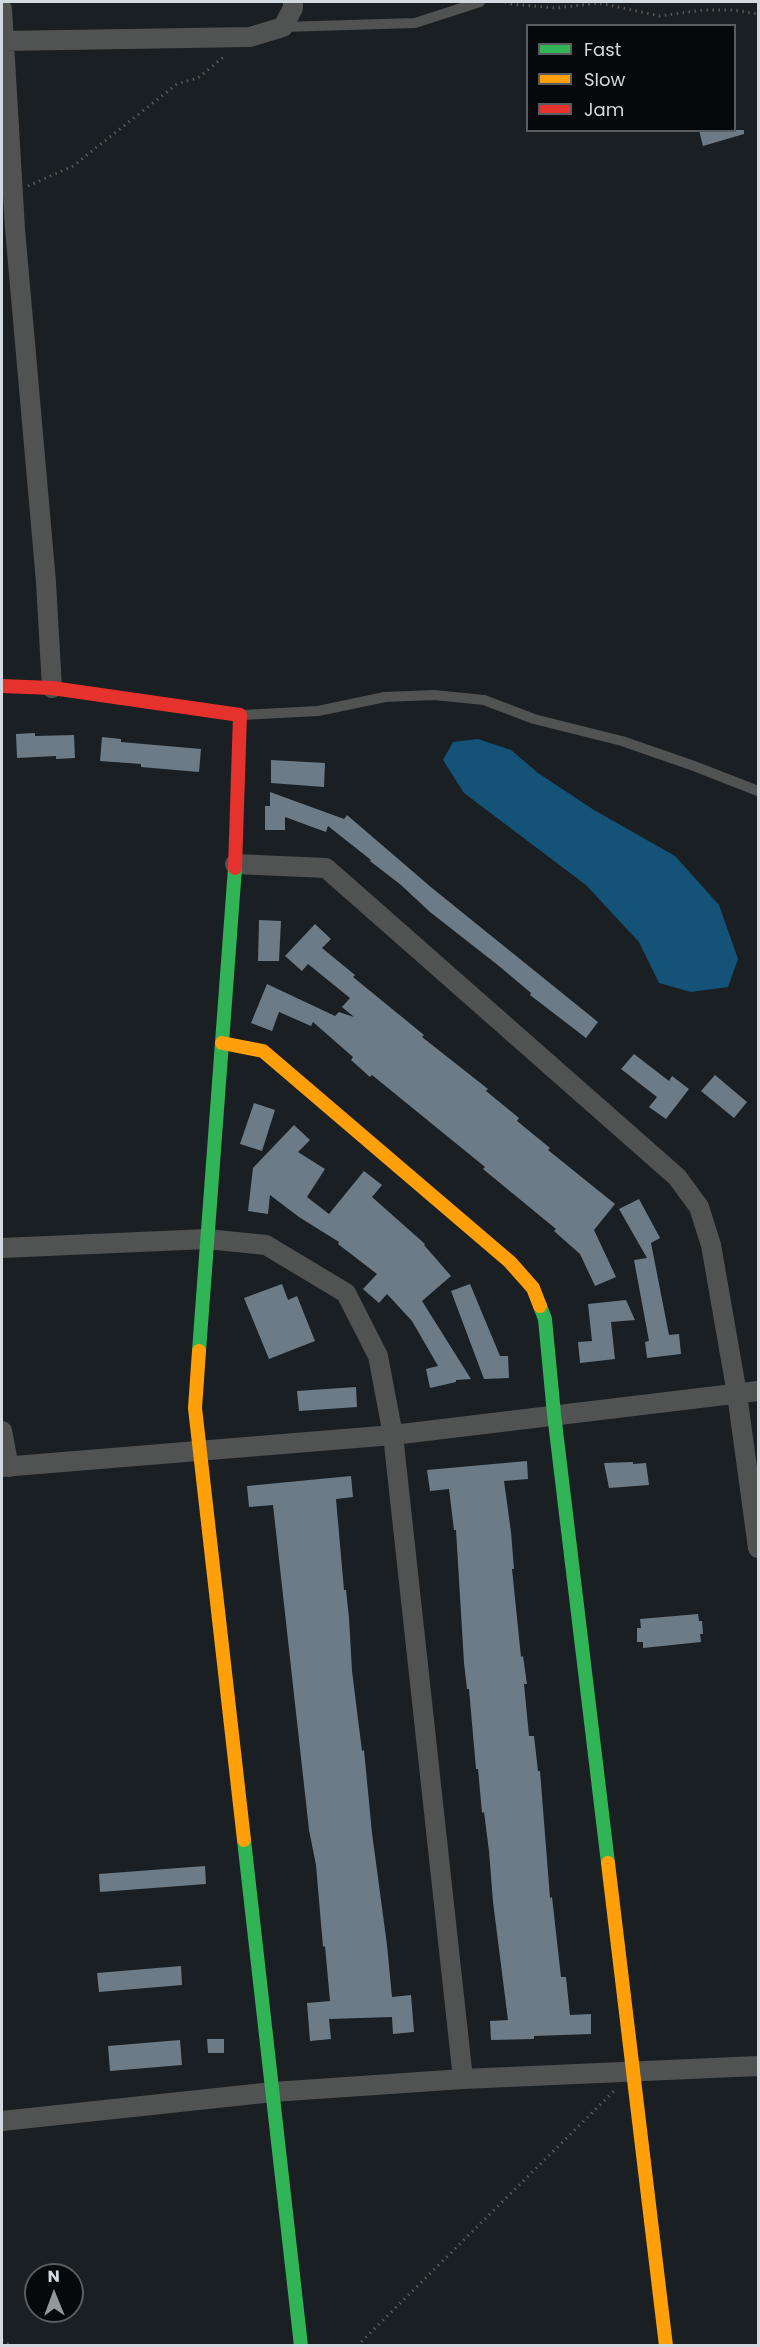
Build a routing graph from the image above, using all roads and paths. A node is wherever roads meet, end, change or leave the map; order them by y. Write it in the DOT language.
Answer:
graph roads {
  1 [pos="293,2"];
  2 [pos="480,2"];
  3 [pos="505,2"];
  4 [pos="2,9"];
  5 [pos="759,14"];
  6 [pos="283,27"];
  7 [pos="250,37"];
  8 [pos="2,41"];
  9 [pos="12,191"];
  10 [pos="8,229"];
  11 [pos="2,686"];
  12 [pos="52,688"];
  13 [pos="240,715"];
  14 [pos="759,791"];
  15 [pos="235,864"];
  16 [pos="222,1043"];
  17 [pos="207,1239"];
  18 [pos="2,1248"];
  19 [pos="759,1391"];
  20 [pos="737,1394"];
  21 [pos="554,1414"];
  22 [pos="2,1431"];
  23 [pos="393,1435"];
  24 [pos="200,1452"];
  25 [pos="5,1467"];
  26 [pos="759,1548"];
  27 [pos="759,2066"];
  28 [pos="633,2072"];
  29 [pos="463,2079"];
  30 [pos="273,2091"];
  31 [pos="2,2121"];
  32 [pos="2,2340"];
  33 [pos="11,2346"];
  34 [pos="301,2346"];
  35 [pos="357,2346"];
  36 [pos="666,2346"];
  1 -- 6 [label="street"];
  2 -- 6 [label="lane"];
  3 -- 5 [label="path"];
  4 -- 8 [label="street"];
  6 -- 7 [label="street"];
  7 -- 8 [label="street"];
  7 -- 9 [label="path"];
  8 -- 9 [label="street"];
  9 -- 10 [label="street"];
  10 -- 12 [label="street"];
  11 -- 12 [label="street"];
  12 -- 13 [label="street"];
  13 -- 14 [label="lane"];
  13 -- 15 [label="street"];
  15 -- 16 [label="street"];
  15 -- 20 [label="street"];
  16 -- 17 [label="street"];
  16 -- 21 [label="street"];
  17 -- 18 [label="street"];
  17 -- 23 [label="street"];
  17 -- 24 [label="street"];
  19 -- 20 [label="street"];
  20 -- 21 [label="street"];
  20 -- 26 [label="street"];
  21 -- 23 [label="street"];
  21 -- 28 [label="street"];
  22 -- 25 [label="street"];
  23 -- 24 [label="street"];
  23 -- 29 [label="street"];
  24 -- 25 [label="street"];
  24 -- 30 [label="street"];
  27 -- 28 [label="street"];
  28 -- 29 [label="street"];
  28 -- 35 [label="path"];
  28 -- 36 [label="street"];
  29 -- 30 [label="street"];
  30 -- 31 [label="street"];
  30 -- 34 [label="street"];
  32 -- 33 [label="path"];
}
